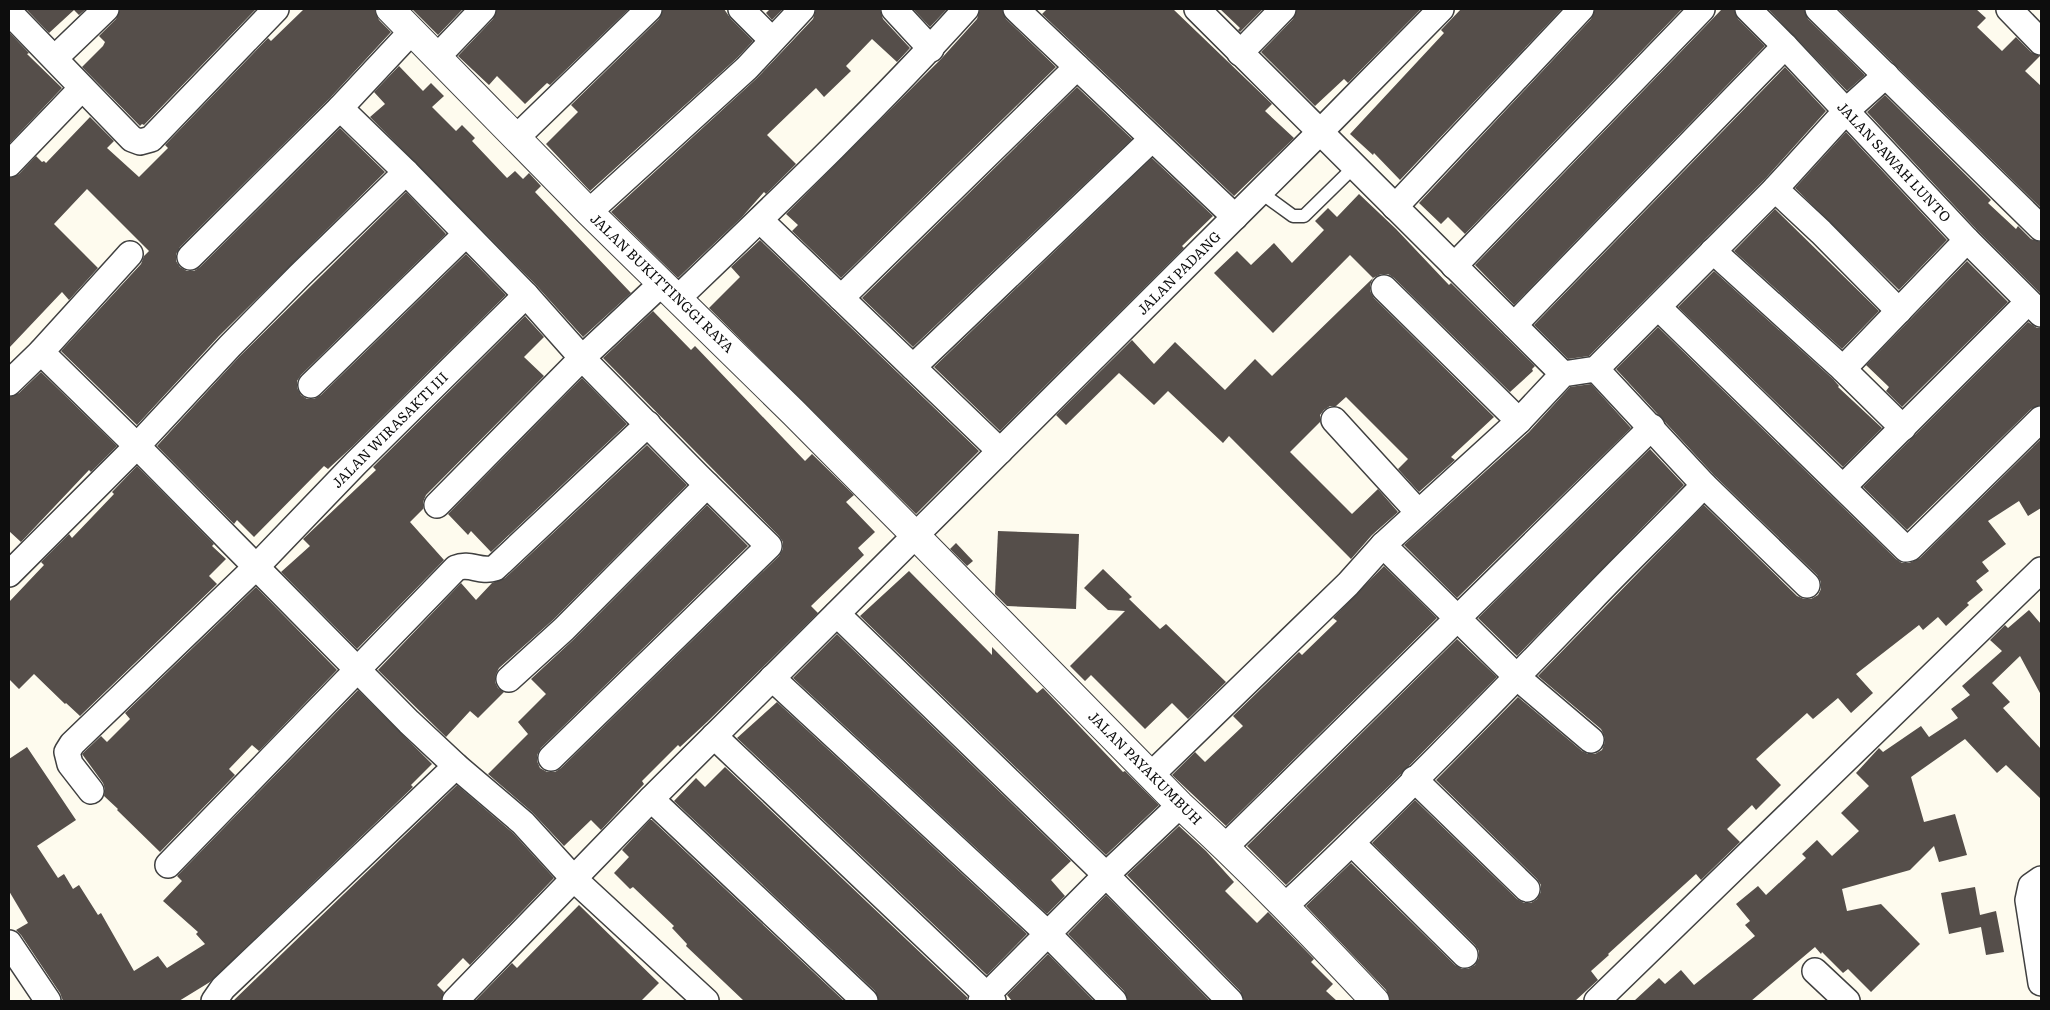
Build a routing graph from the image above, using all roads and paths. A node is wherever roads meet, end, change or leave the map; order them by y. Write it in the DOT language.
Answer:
graph roads {
  1 [pos="106,9"];
  2 [pos="276,9"];
  3 [pos="390,9"];
  4 [pos="482,9"];
  5 [pos="649,9"];
  6 [pos="741,9"];
  7 [pos="802,9"];
  8 [pos="894,9"];
  9 [pos="966,9"];
  10 [pos="1016,9"];
  11 [pos="1197,9"];
  12 [pos="1283,9"];
  13 [pos="1441,9"];
  14 [pos="1581,9"];
  15 [pos="1702,9"];
  16 [pos="1748,9"];
  17 [pos="1818,9"];
  18 [pos="2009,9"];
  19 [pos="9,12"];
  20 [pos="412,31"];
  21 [pos="772,40"];
  22 [pos="2041,42"];
  23 [pos="1785,46"];
  24 [pos="930,48"];
  25 [pos="1240,53"];
  26 [pos="437,57"];
  27 [pos="55,58"];
  28 [pos="1077,67"];
  29 [pos="1886,75"];
  30 [pos="82,88"];
  31 [pos="340,108"];
  32 [pos="1846,111"];
  33 [pos="1320,132"];
  34 [pos="516,138"];
  35 [pos="1152,139"];
  36 [pos="9,164"];
  37 [pos="1354,167"];
  38 [pos="406,172"];
  39 [pos="1776,189"];
  40 [pos="1260,192"];
  41 [pos="1395,207"];
  42 [pos="589,212"];
  43 [pos="1235,217"];
  44 [pos="760,220"];
  45 [pos="2041,228"];
  46 [pos="466,234"];
  47 [pos="1967,240"];
  48 [pos="1713,251"];
  49 [pos="130,254"];
  50 [pos="190,257"];
  51 [pos="1454,266"];
  52 [pos="1384,288"];
  53 [pos="669,291"];
  54 [pos="526,295"];
  55 [pos="841,298"];
  56 [pos="1658,308"];
  57 [pos="2035,308"];
  58 [pos="1899,311"];
  59 [pos="1514,326"];
  60 [pos="41,352"];
  61 [pos="582,358"];
  62 [pos="913,367"];
  63 [pos="1596,369"];
  64 [pos="1843,369"];
  65 [pos="1563,374"];
  66 [pos="9,383"];
  67 [pos="312,385"];
  68 [pos="2041,419"];
  69 [pos="1334,420"];
  70 [pos="1519,421"];
  71 [pos="648,424"];
  72 [pos="1652,427"];
  73 [pos="1903,428"];
  74 [pos="137,446"];
  75 [pos="1000,451"];
  76 [pos="707,485"];
  77 [pos="1704,485"];
  78 [pos="1843,487"];
  79 [pos="437,505"];
  80 [pos="1418,512"];
  81 [pos="914,534"];
  82 [pos="1383,545"];
  83 [pos="256,567"];
  84 [pos="2041,570"];
  85 [pos="9,574"];
  86 [pos="1807,585"];
  87 [pos="837,614"];
  88 [pos="1457,619"];
  89 [pos="357,668"];
  90 [pos="772,678"];
  91 [pos="1518,678"];
  92 [pos="509,679"];
  93 [pos="714,736"];
  94 [pos="1591,740"];
  95 [pos="551,758"];
  96 [pos="456,766"];
  97 [pos="1151,775"];
  98 [pos="1414,779"];
  99 [pos="91,791"];
  100 [pos="651,799"];
  101 [pos="1180,805"];
  102 [pos="1352,843"];
  103 [pos="1225,847"];
  104 [pos="168,865"];
  105 [pos="1106,875"];
  106 [pos="574,879"];
  107 [pos="2041,879"];
  108 [pos="1527,889"];
  109 [pos="1284,906"];
  110 [pos="1048,934"];
  111 [pos="9,943"];
  112 [pos="1465,955"];
  113 [pos="1815,971"];
  114 [pos="2041,983"];
  115 [pos="690,996"];
  116 [pos="987,999"];
  117 [pos="1602,1000"];
  118 [pos="48,1001"];
  119 [pos="214,1001"];
  120 [pos="455,1001"];
  121 [pos="865,1001"];
  122 [pos="1114,1001"];
  123 [pos="1230,1001"];
  124 [pos="1375,1001"];
  125 [pos="1847,1001"];
  1 -- 27 [label="street"];
  2 -- 30 [label="street"];
  3 -- 20 [label="street, JALAN BUKITTINGGI RAYA"];
  4 -- 26 [label="street"];
  5 -- 34 [label="street"];
  6 -- 21 [label="street"];
  7 -- 21 [label="street"];
  8 -- 24 [label="street"];
  9 -- 24 [label="street"];
  10 -- 28 [label="street"];
  11 -- 25 [label="street"];
  12 -- 25 [label="street"];
  13 -- 33 [label="street, JALAN PADANG"];
  14 -- 41 [label="street"];
  15 -- 51 [label="street"];
  16 -- 23 [label="street, JALAN SAWAH LUNTO"];
  17 -- 29 [label="street"];
  18 -- 22 [label="street"];
  19 -- 27 [label="street"];
  20 -- 26 [label="street, JALAN BUKITTINGGI RAYA"];
  20 -- 31 [label="street"];
  21 -- 42 [label="street"];
  23 -- 32 [label="street, JALAN SAWAH LUNTO"];
  23 -- 59 [label="street"];
  24 -- 44 [label="street"];
  25 -- 33 [label="street"];
  26 -- 34 [label="street, JALAN BUKITTINGGI RAYA"];
  27 -- 30 [label="street"];
  28 -- 35 [label="street"];
  28 -- 55 [label="street"];
  29 -- 32 [label="street"];
  29 -- 45 [label="street"];
  30 -- 36 [label="street"];
  31 -- 38 [label="street"];
  31 -- 50 [label="street"];
  32 -- 39 [label="street"];
  32 -- 47 [label="street, JALAN SAWAH LUNTO"];
  33 -- 37 [label="street"];
  33 -- 40 [label="street, JALAN PADANG"];
  34 -- 42 [label="street, JALAN BUKITTINGGI RAYA"];
  35 -- 43 [label="street"];
  35 -- 62 [label="street"];
  37 -- 40 [label="lane"];
  37 -- 41 [label="street"];
  38 -- 46 [label="street"];
  38 -- 74 [label="street"];
  39 -- 48 [label="street"];
  39 -- 58 [label="street"];
  40 -- 43 [label="street, JALAN PADANG"];
  41 -- 51 [label="street"];
  42 -- 53 [label="street, JALAN BUKITTINGGI RAYA"];
  43 -- 75 [label="street, JALAN PADANG"];
  44 -- 53 [label="street"];
  44 -- 55 [label="street"];
  46 -- 54 [label="street"];
  46 -- 67 [label="street"];
  47 -- 57 [label="street, JALAN SAWAH LUNTO"];
  47 -- 58 [label="street"];
  48 -- 56 [label="street"];
  48 -- 64 [label="street"];
  49 -- 60 [label="street"];
  51 -- 59 [label="street"];
  52 -- 70 [label="street"];
  53 -- 61 [label="street"];
  53 -- 81 [label="street, JALAN BUKITTINGGI RAYA"];
  54 -- 61 [label="street"];
  54 -- 83 [label="street, JALAN WIRASAKTI III"];
  55 -- 62 [label="street"];
  56 -- 63 [label="street"];
  56 -- 78 [label="street"];
  57 -- 73 [label="street"];
  58 -- 64 [label="street"];
  59 -- 65 [label="street"];
  60 -- 66 [label="street"];
  60 -- 74 [label="street"];
  61 -- 71 [label="street"];
  61 -- 79 [label="street"];
  62 -- 75 [label="street"];
  63 -- 65 [label="street"];
  63 -- 72 [label="street"];
  64 -- 73 [label="street"];
  65 -- 70 [label="street"];
  68 -- 78 [label="street"];
  69 -- 80 [label="street"];
  70 -- 80 [label="street"];
  71 -- 76 [label="street"];
  71 -- 89 [label="street"];
  72 -- 77 [label="street"];
  72 -- 88 [label="street"];
  73 -- 78 [label="street"];
  74 -- 83 [label="street"];
  74 -- 85 [label="street"];
  75 -- 81 [label="street, JALAN PADANG"];
  76 -- 92 [label="street"];
  76 -- 95 [label="street"];
  77 -- 86 [label="street"];
  77 -- 91 [label="street"];
  80 -- 82 [label="street"];
  81 -- 87 [label="street, JALAN PADANG"];
  81 -- 97 [label="street, JALAN PAYAKUMBUH"];
  82 -- 88 [label="street"];
  82 -- 97 [label="street"];
  83 -- 89 [label="street"];
  83 -- 99 [label="street, JALAN WIRASAKTI III"];
  84 -- 117 [label="street"];
  87 -- 90 [label="street, JALAN PADANG"];
  87 -- 105 [label="street"];
  88 -- 91 [label="street"];
  88 -- 103 [label="street"];
  89 -- 96 [label="street"];
  89 -- 104 [label="street"];
  90 -- 93 [label="street, JALAN PADANG"];
  90 -- 110 [label="street"];
  91 -- 94 [label="street"];
  91 -- 98 [label="street"];
  93 -- 100 [label="street, JALAN PADANG"];
  93 -- 116 [label="street"];
  96 -- 106 [label="street"];
  96 -- 119 [label="street"];
  97 -- 101 [label="street, JALAN PAYAKUMBUH"];
  98 -- 102 [label="street"];
  98 -- 108 [label="street"];
  100 -- 106 [label="street, JALAN PADANG"];
  100 -- 121 [label="street"];
  101 -- 103 [label="street, JALAN PAYAKUMBUH"];
  101 -- 105 [label="street"];
  102 -- 109 [label="street"];
  102 -- 112 [label="street"];
  103 -- 109 [label="street, JALAN PAYAKUMBUH"];
  105 -- 110 [label="street"];
  105 -- 123 [label="street"];
  106 -- 115 [label="street"];
  106 -- 120 [label="street, JALAN PADANG"];
  107 -- 114 [label="street"];
  109 -- 124 [label="street, JALAN PAYAKUMBUH"];
  110 -- 116 [label="street"];
  110 -- 122 [label="street"];
  111 -- 118 [label="street"];
  113 -- 125 [label="street"];
}
